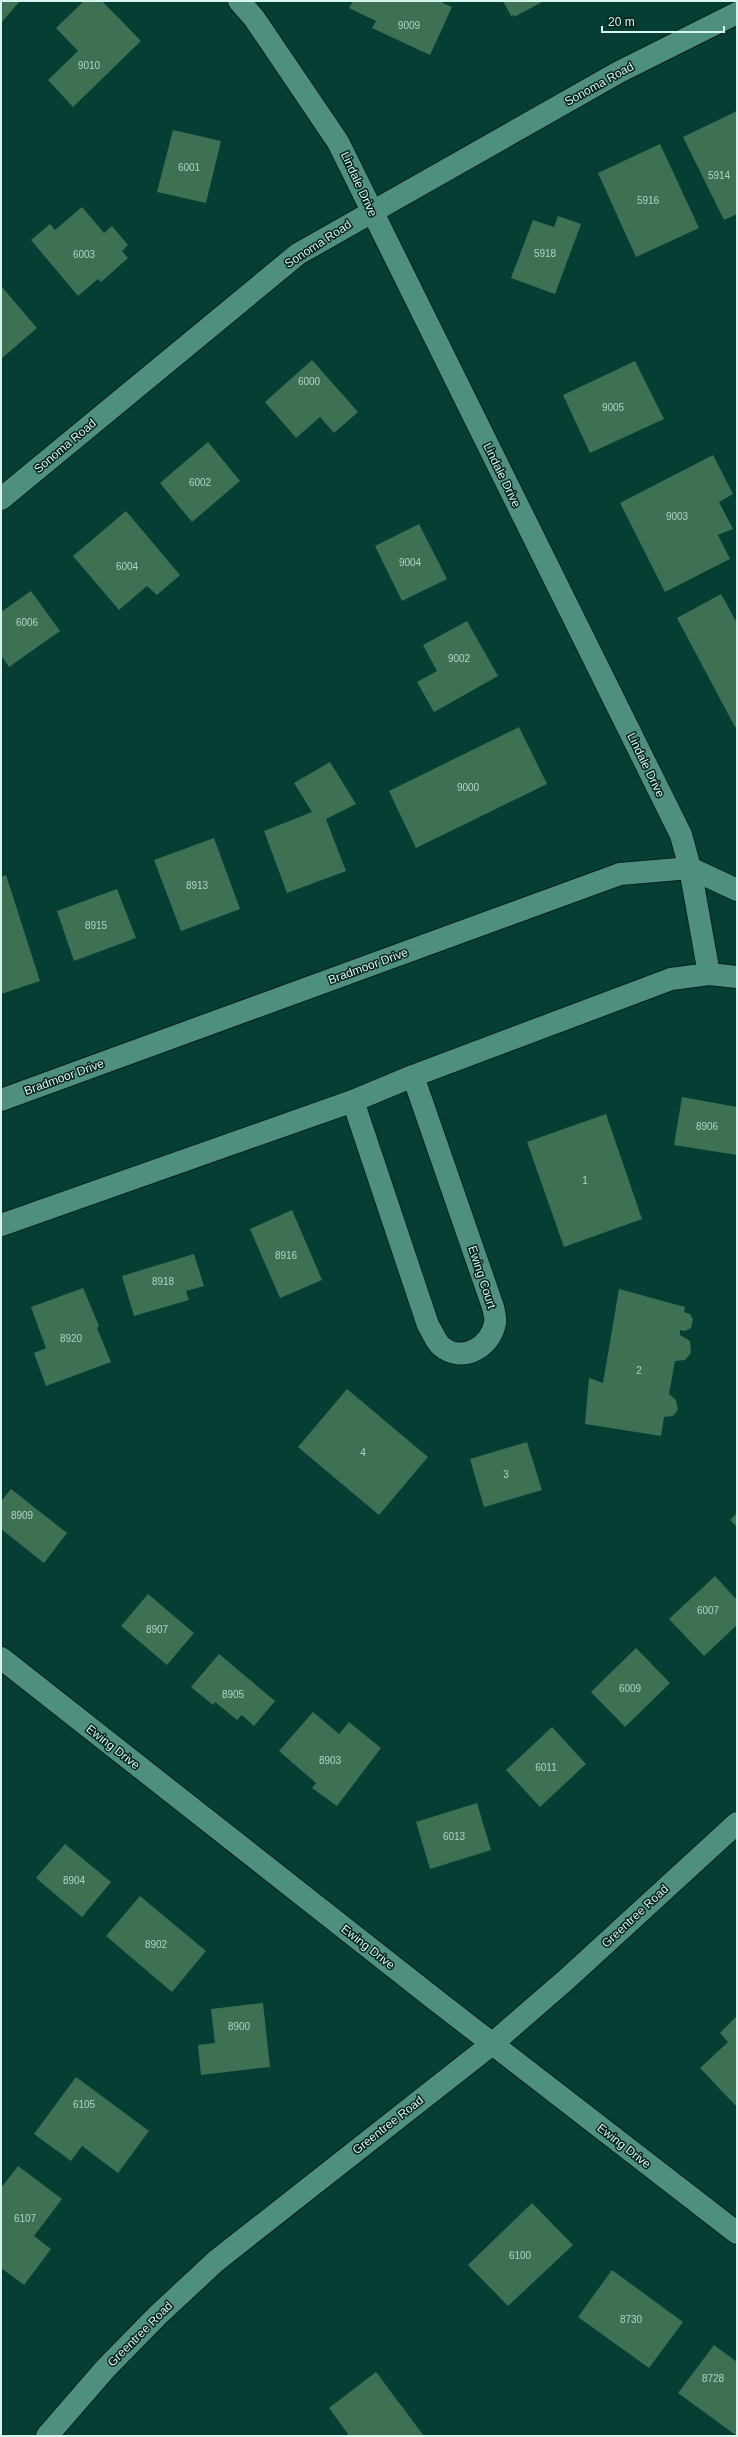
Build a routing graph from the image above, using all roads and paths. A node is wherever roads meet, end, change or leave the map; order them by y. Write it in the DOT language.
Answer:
graph roads {
  1 [pos="238,1"];
  2 [pos="737,13"];
  3 [pos="371,211"];
  4 [pos="1,499"];
  5 [pos="690,868"];
  6 [pos="737,890"];
  7 [pos="710,974"];
  8 [pos="737,977"];
  9 [pos="413,1076"];
  10 [pos="1,1100"];
  11 [pos="352,1101"];
  12 [pos="1,1225"];
  13 [pos="1,1658"];
  14 [pos="737,1823"];
  15 [pos="492,2044"];
  16 [pos="737,2233"];
  17 [pos="47,2436"];
  1 -- 3 [label="street, Lindale Drive"];
  2 -- 3 [label="street, Sonoma Road"];
  3 -- 4 [label="street, Sonoma Road"];
  3 -- 5 [label="street, Lindale Drive"];
  5 -- 6 [label="street, Bradmoor Drive"];
  5 -- 7 [label="street, Lindale Drive"];
  5 -- 10 [label="street, Bradmoor Drive"];
  7 -- 8 [label="street"];
  7 -- 9 [label="street"];
  9 -- 11 [label="street"];
  9 -- 11 [label="street, Ewing Court"];
  11 -- 12 [label="street"];
  13 -- 15 [label="street, Ewing Drive"];
  14 -- 15 [label="street, Greentree Road"];
  15 -- 16 [label="street, Ewing Drive"];
  15 -- 17 [label="street, Greentree Road"];
}
